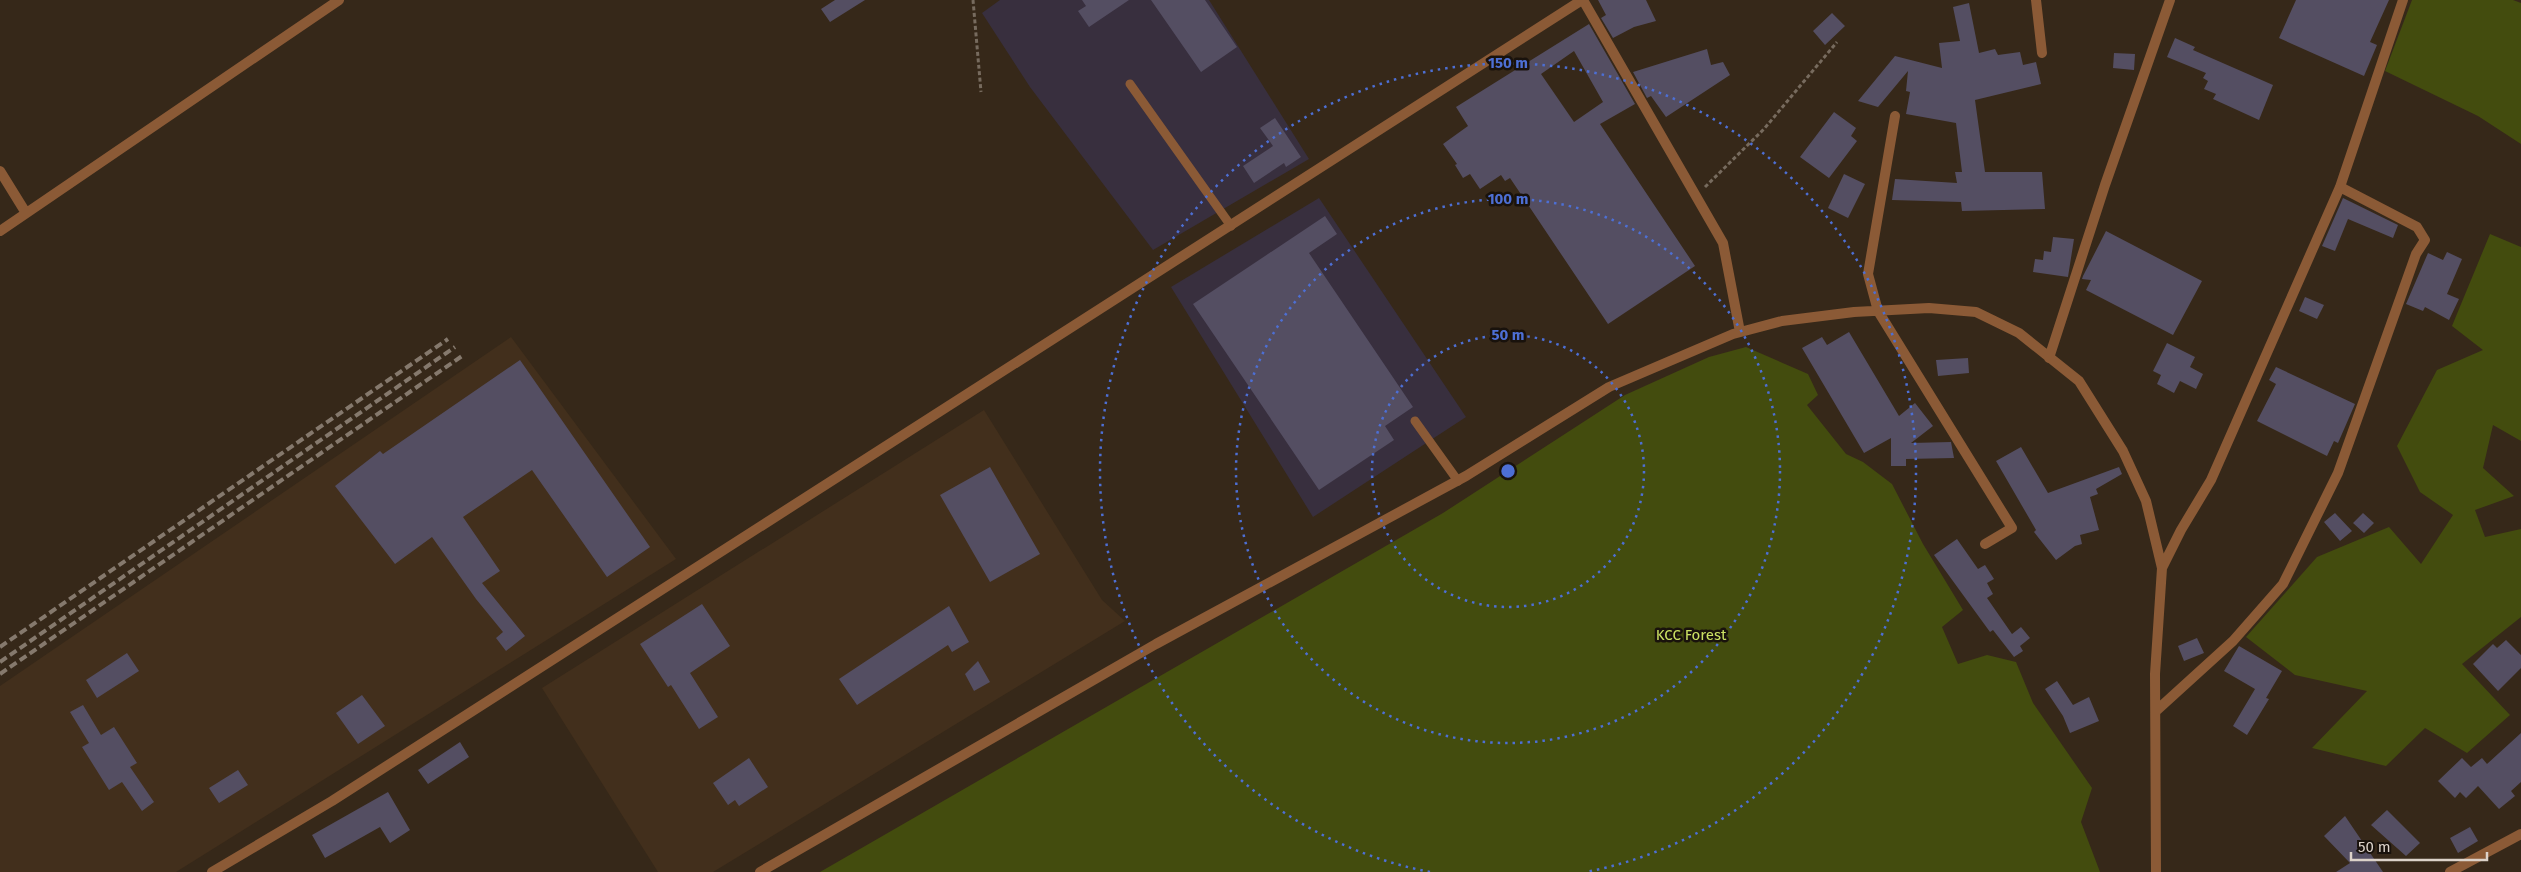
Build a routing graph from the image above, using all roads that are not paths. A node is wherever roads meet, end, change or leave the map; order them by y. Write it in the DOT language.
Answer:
graph roads {
  1 [pos="339,0"];
  2 [pos="1582,0"];
  3 [pos="2036,0"];
  4 [pos="2170,0"];
  5 [pos="2403,0"];
  6 [pos="2042,53"];
  7 [pos="1130,84"];
  8 [pos="1894,116"];
  9 [pos="0,172"];
  10 [pos="2340,187"];
  11 [pos="26,213"];
  12 [pos="1231,226"];
  13 [pos="0,231"];
  14 [pos="1878,311"];
  15 [pos="1740,332"];
  16 [pos="2049,358"];
  17 [pos="1415,421"];
  18 [pos="1458,481"];
  19 [pos="1984,544"];
  20 [pos="2162,568"];
  21 [pos="2156,712"];
  22 [pos="2521,834"];
  23 [pos="212,872"];
  24 [pos="760,872"];
  25 [pos="2156,872"];
  26 [pos="2450,872"];
  1 -- 11 [label="street"];
  2 -- 12 [label="street"];
  2 -- 15 [label="street"];
  3 -- 6 [label="street"];
  4 -- 16 [label="street"];
  5 -- 10 [label="street"];
  7 -- 12 [label="lane"];
  8 -- 14 [label="street"];
  9 -- 11 [label="street"];
  10 -- 20 [label="street"];
  10 -- 21 [label="street"];
  11 -- 13 [label="street"];
  12 -- 23 [label="street"];
  14 -- 15 [label="street"];
  14 -- 16 [label="street"];
  14 -- 19 [label="street"];
  15 -- 18 [label="street"];
  16 -- 20 [label="street"];
  17 -- 18 [label="lane"];
  18 -- 24 [label="street"];
  20 -- 21 [label="street"];
  21 -- 25 [label="street"];
  22 -- 26 [label="street"];
}
